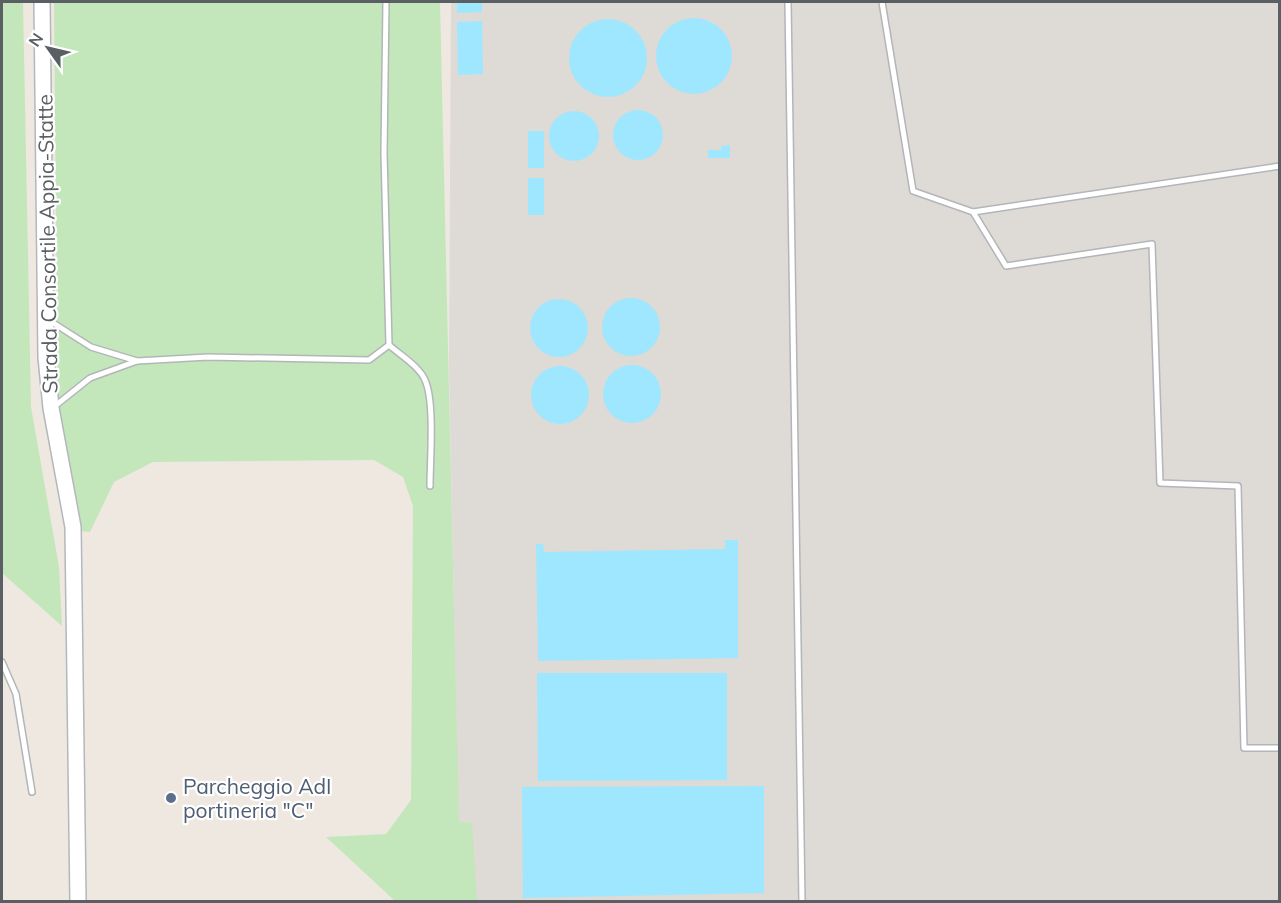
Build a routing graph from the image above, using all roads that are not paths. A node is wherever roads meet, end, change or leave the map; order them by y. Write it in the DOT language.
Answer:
graph roads {
  1 [pos="42,2"];
  2 [pos="386,2"];
  3 [pos="788,2"];
  4 [pos="882,2"];
  5 [pos="1280,166"];
  6 [pos="973,212"];
  7 [pos="45,317"];
  8 [pos="388,345"];
  9 [pos="137,360"];
  10 [pos="51,408"];
  11 [pos="430,486"];
  12 [pos="2,662"];
  13 [pos="1280,748"];
  14 [pos="32,792"];
  15 [pos="77,845"];
  16 [pos="78,902"];
  17 [pos="83,902"];
  18 [pos="802,902"];
  1 -- 7 [label="street, Strada Consortile Appia-Statte"];
  2 -- 8 [label="lane"];
  3 -- 18 [label="lane"];
  4 -- 6 [label="lane"];
  5 -- 6 [label="lane"];
  6 -- 13 [label="lane"];
  7 -- 9 [label="lane"];
  7 -- 10 [label="street, Strada Consortile Appia-Statte"];
  8 -- 9 [label="lane"];
  8 -- 11 [label="lane"];
  9 -- 10 [label="lane"];
  10 -- 15 [label="street, Strada Consortile Appia-Statte"];
  12 -- 14 [label="lane"];
  15 -- 16 [label="street, Strada Consortile Appia-Statte"];
  15 -- 17 [label="street, Strada Consortile Appia-Statte"];
}
